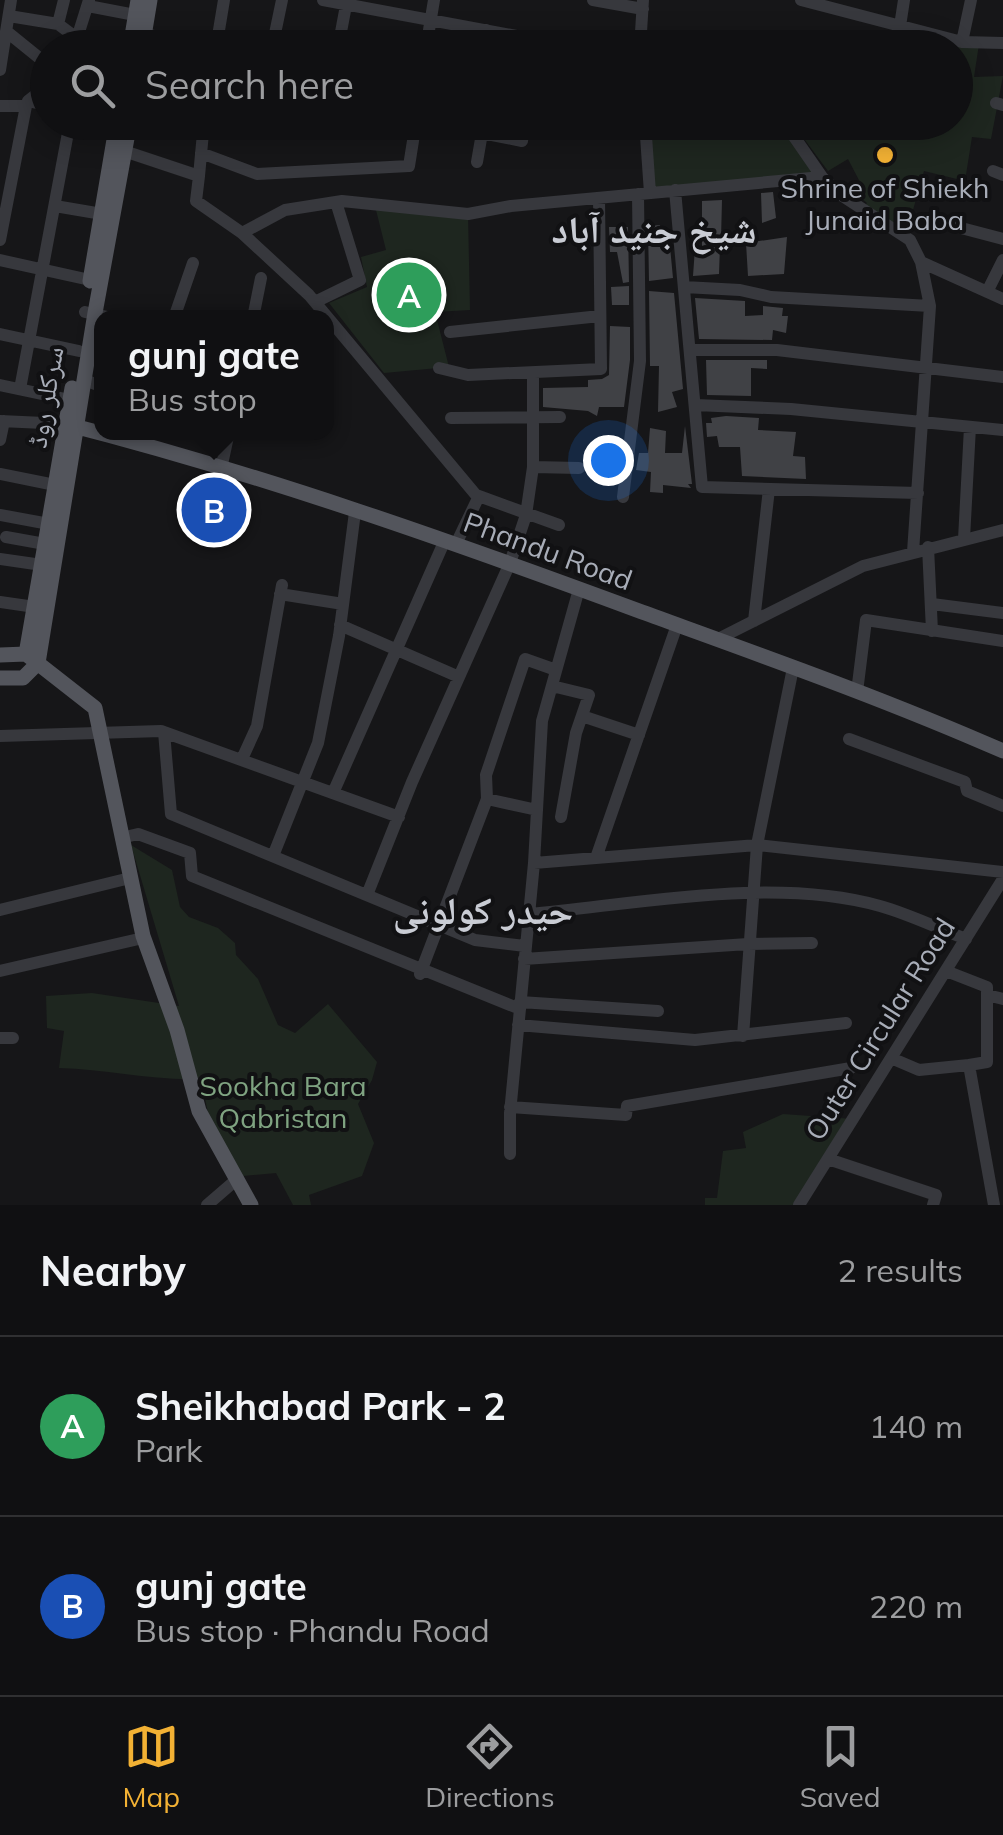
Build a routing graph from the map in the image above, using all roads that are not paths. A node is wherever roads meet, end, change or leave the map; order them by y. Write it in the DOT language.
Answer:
graph roads {
  1 [pos="64,0"];
  2 [pos="150,0"];
  3 [pos="224,0"];
  4 [pos="282,0"];
  5 [pos="323,0"];
  6 [pos="434,0"];
  7 [pos="593,0"];
  8 [pos="802,0"];
  9 [pos="904,0"];
  10 [pos="971,0"];
  11 [pos="346,2"];
  12 [pos="89,3"];
  13 [pos="643,4"];
  14 [pos="136,8"];
  15 [pos="7,14"];
  16 [pos="431,20"];
  17 [pos="58,24"];
  18 [pos="900,26"];
  19 [pos="64,30"];
  20 [pos="80,30"];
  21 [pos="145,30"];
  22 [pos="218,30"];
  23 [pos="276,30"];
  24 [pos="341,30"];
  25 [pos="429,30"];
  26 [pos="486,30"];
  27 [pos="641,30"];
  28 [pos="916,30"];
  29 [pos="965,30"];
  30 [pos="30,42"];
  31 [pos="973,42"];
  32 [pos="1003,43"];
  33 [pos="0,68"];
  34 [pos="30,101"];
  35 [pos="27,104"];
  36 [pos="30,104"];
  37 [pos="0,106"];
  38 [pos="67,140"];
  39 [pos="118,140"];
  40 [pos="123,140"];
  41 [pos="202,140"];
  42 [pos="413,140"];
  43 [pos="481,140"];
  44 [pos="645,140"];
  45 [pos="796,140"];
  46 [pos="119,149"];
  47 [pos="201,153"];
  48 [pos="477,162"];
  49 [pos="199,176"];
  50 [pos="822,177"];
  51 [pos="675,190"];
  52 [pos="644,193"];
  53 [pos="599,198"];
  54 [pos="336,202"];
  55 [pos="55,206"];
  56 [pos="102,214"];
  57 [pos="946,224"];
  58 [pos="2,225"];
  59 [pos="242,233"];
  60 [pos="1003,239"];
  61 [pos="0,240"];
  62 [pos="0,260"];
  63 [pos="1003,260"];
  64 [pos="921,262"];
  65 [pos="192,263"];
  66 [pos="43,269"];
  67 [pos="261,278"];
  68 [pos="90,280"];
  69 [pos="684,288"];
  70 [pos="987,292"];
  71 [pos="1003,299"];
  72 [pos="930,306"];
  73 [pos="316,309"];
  74 [pos="177,310"];
  75 [pos="255,310"];
  76 [pos="90,312"];
  77 [pos="94,313"];
  78 [pos="600,316"];
  79 [pos="334,330"];
  80 [pos="450,332"];
  81 [pos="0,334"];
  82 [pos="30,340"];
  83 [pos="79,350"];
  84 [pos="690,350"];
  85 [pos="439,368"];
  86 [pos="928,368"];
  87 [pos="533,373"];
  88 [pos="1003,377"];
  89 [pos="84,380"];
  90 [pos="94,383"];
  91 [pos="0,385"];
  92 [pos="20,389"];
  93 [pos="70,400"];
  94 [pos="695,405"];
  95 [pos="450,418"];
  96 [pos="533,418"];
  97 [pos="560,418"];
  98 [pos="2,421"];
  99 [pos="922,422"];
  100 [pos="71,426"];
  101 [pos="970,427"];
  102 [pos="94,430"];
  103 [pos="1003,430"];
  104 [pos="0,440"];
  105 [pos="149,440"];
  106 [pos="227,440"];
  107 [pos="533,467"];
  108 [pos="579,468"];
  109 [pos="222,469"];
  110 [pos="0,474"];
  111 [pos="56,485"];
  112 [pos="769,489"];
  113 [pos="918,493"];
  114 [pos="479,496"];
  115 [pos="623,497"];
  116 [pos="354,512"];
  117 [pos="526,515"];
  118 [pos="49,524"];
  119 [pos="558,524"];
  120 [pos="3,528"];
  121 [pos="1003,530"];
  122 [pos="964,539"];
  123 [pos="450,542"];
  124 [pos="45,544"];
  125 [pos="928,547"];
  126 [pos="913,552"];
  127 [pos="0,559"];
  128 [pos="510,563"];
  129 [pos="42,565"];
  130 [pos="579,588"];
  131 [pos="0,602"];
  132 [pos="343,604"];
  133 [pos="932,604"];
  134 [pos="34,607"];
  135 [pos="1003,613"];
  136 [pos="754,621"];
  137 [pos="340,625"];
  138 [pos="677,625"];
  139 [pos="932,630"];
  140 [pos="718,640"];
  141 [pos="1003,641"];
  142 [pos="397,650"];
  143 [pos="0,655"];
  144 [pos="32,659"];
  145 [pos="793,668"];
  146 [pos="556,670"];
  147 [pos="0,678"];
  148 [pos="459,678"];
  149 [pos="552,686"];
  150 [pos="857,692"];
  151 [pos="582,716"];
  152 [pos="100,731"];
  153 [pos="164,732"];
  154 [pos="639,735"];
  155 [pos="0,736"];
  156 [pos="850,739"];
  157 [pos="1003,751"];
  158 [pos="242,759"];
  159 [pos="304,782"];
  160 [pos="333,792"];
  161 [pos="486,798"];
  162 [pos="1003,806"];
  163 [pos="537,810"];
  164 [pos="399,817"];
  165 [pos="560,817"];
  166 [pos="121,838"];
  167 [pos="757,845"];
  168 [pos="273,856"];
  169 [pos="596,858"];
  170 [pos="534,863"];
  171 [pos="1003,876"];
  172 [pos="130,878"];
  173 [pos="753,892"];
  174 [pos="367,895"];
  175 [pos="0,910"];
  176 [pos="528,914"];
  177 [pos="439,925"];
  178 [pos="144,938"];
  179 [pos="966,939"];
  180 [pos="812,943"];
  181 [pos="748,944"];
  182 [pos="525,952"];
  183 [pos="946,971"];
  184 [pos="0,972"];
  185 [pos="421,973"];
  186 [pos="987,995"];
  187 [pos="1003,999"];
  188 [pos="520,1005"];
  189 [pos="658,1011"];
  190 [pos="846,1023"];
  191 [pos="518,1025"];
  192 [pos="744,1036"];
  193 [pos="892,1058"];
  194 [pos="969,1065"];
  195 [pos="851,1068"];
  196 [pos="510,1107"];
  197 [pos="510,1154"];
  198 [pos="828,1159"];
  199 [pos="236,1180"];
  200 [pos="207,1205"];
  201 [pos="250,1205"];
  202 [pos="800,1205"];
  203 [pos="933,1205"];
  204 [pos="994,1205"];
  1 -- 17 [label="street"];
  2 -- 21 [label="main road"];
  3 -- 22 [label="street"];
  4 -- 23 [label="street"];
  5 -- 11 [label="street"];
  6 -- 16 [label="street"];
  7 -- 13 [label="street"];
  8 -- 18 [label="street"];
  9 -- 18 [label="street"];
  10 -- 29 [label="street"];
  11 -- 16 [label="street"];
  11 -- 24 [label="street"];
  12 -- 14 [label="street"];
  12 -- 20 [label="street"];
  13 -- 27 [label="street"];
  15 -- 17 [label="street"];
  15 -- 30 [label="street"];
  15 -- 33 [label="street"];
  16 -- 25 [label="street"];
  16 -- 26 [label="street"];
  17 -- 19 [label="street"];
  18 -- 28 [label="street"];
  31 -- 32 [label="street"];
  34 -- 35 [label="street"];
  35 -- 36 [label="street"];
  35 -- 37 [label="street"];
  35 -- 58 [label="street"];
  38 -- 55 [label="street"];
  39 -- 46 [label="main road, سرکلر روڈ"];
  40 -- 46 [label="main road"];
  41 -- 47 [label="street"];
  42 -- 47 [label="street"];
  43 -- 48 [label="street"];
  44 -- 52 [label="street"];
  45 -- 50 [label="street"];
  46 -- 49 [label="street"];
  46 -- 56 [label="main road, سرکلر روڈ"];
  46 -- 76 [label="main road"];
  47 -- 49 [label="street"];
  49 -- 59 [label="street"];
  50 -- 51 [label="street"];
  50 -- 64 [label="street"];
  51 -- 52 [label="street"];
  51 -- 69 [label="street"];
  52 -- 53 [label="street"];
  52 -- 115 [label="street"];
  53 -- 54 [label="street"];
  53 -- 78 [label="street"];
  54 -- 59 [label="street"];
  54 -- 73 [label="street"];
  55 -- 56 [label="street"];
  55 -- 66 [label="street"];
  56 -- 68 [label="main road, سرکلر روڈ"];
  57 -- 60 [label="street"];
  58 -- 61 [label="street"];
  59 -- 73 [label="street"];
  62 -- 66 [label="street"];
  63 -- 70 [label="street"];
  64 -- 70 [label="street"];
  64 -- 72 [label="street"];
  65 -- 74 [label="street"];
  66 -- 68 [label="street"];
  66 -- 82 [label="street"];
  67 -- 75 [label="street"];
  68 -- 76 [label="main road, سرکلر روڈ"];
  69 -- 72 [label="street"];
  69 -- 84 [label="street"];
  70 -- 71 [label="street"];
  72 -- 86 [label="street"];
  76 -- 77 [label="street"];
  76 -- 83 [label="main road, سرکلر روڈ"];
  76 -- 89 [label="main road"];
  78 -- 80 [label="street"];
  78 -- 87 [label="street"];
  79 -- 114 [label="street"];
  81 -- 82 [label="street"];
  82 -- 83 [label="street"];
  82 -- 92 [label="street"];
  83 -- 93 [label="main road, سرکلر روڈ"];
  84 -- 86 [label="street"];
  84 -- 94 [label="street"];
  85 -- 87 [label="street"];
  86 -- 88 [label="street"];
  86 -- 99 [label="street"];
  87 -- 96 [label="street"];
  89 -- 90 [label="street"];
  89 -- 100 [label="main road"];
  91 -- 92 [label="street"];
  92 -- 93 [label="street"];
  93 -- 100 [label="main road, سرکلر روڈ"];
  94 -- 99 [label="street"];
  94 -- 112 [label="street"];
  95 -- 96 [label="street"];
  96 -- 97 [label="street"];
  96 -- 107 [label="street"];
  98 -- 100 [label="street"];
  98 -- 104 [label="street"];
  99 -- 101 [label="street"];
  99 -- 113 [label="street"];
  100 -- 102 [label="main road, Phandu Road"];
  100 -- 111 [label="main road, سرکلر روڈ"];
  100 -- 144 [label="main road"];
  101 -- 103 [label="street"];
  101 -- 122 [label="street"];
  105 -- 109 [label="main road, Phandu Road"];
  106 -- 109 [label="street"];
  107 -- 108 [label="street"];
  107 -- 117 [label="street"];
  109 -- 116 [label="main road, Phandu Road"];
  110 -- 111 [label="street"];
  111 -- 118 [label="main road, سرکلر روڈ"];
  112 -- 113 [label="street"];
  112 -- 136 [label="street"];
  113 -- 126 [label="street"];
  114 -- 117 [label="street"];
  114 -- 123 [label="street"];
  116 -- 123 [label="main road, Phandu Road"];
  116 -- 132 [label="street"];
  117 -- 119 [label="street"];
  117 -- 128 [label="street"];
  118 -- 120 [label="street"];
  118 -- 124 [label="main road, سرکلر روڈ"];
  120 -- 124 [label="street"];
  121 -- 122 [label="street"];
  122 -- 125 [label="street"];
  123 -- 128 [label="main road, Phandu Road"];
  123 -- 142 [label="street"];
  124 -- 129 [label="main road, سرکلر روڈ"];
  125 -- 126 [label="street"];
  125 -- 133 [label="street"];
  126 -- 136 [label="street"];
  127 -- 129 [label="street"];
  128 -- 130 [label="main road, Phandu Road"];
  128 -- 148 [label="street"];
  129 -- 134 [label="main road, سرکلر روڈ"];
  130 -- 138 [label="main road, Phandu Road"];
  130 -- 146 [label="street"];
  131 -- 134 [label="street"];
  132 -- 137 [label="street"];
  132 -- 158 [label="street"];
  133 -- 135 [label="street"];
  133 -- 139 [label="street"];
  134 -- 144 [label="main road, سرکلر روڈ"];
  136 -- 140 [label="street"];
  137 -- 142 [label="street"];
  137 -- 159 [label="street"];
  138 -- 140 [label="main road, Phandu Road"];
  138 -- 154 [label="street"];
  139 -- 141 [label="street"];
  139 -- 150 [label="street"];
  140 -- 145 [label="main road, Phandu Road"];
  142 -- 148 [label="street"];
  142 -- 160 [label="street"];
  143 -- 144 [label="main road"];
  144 -- 147 [label="main road"];
  144 -- 152 [label="main road"];
  145 -- 150 [label="main road, Phandu Road"];
  145 -- 167 [label="street"];
  146 -- 149 [label="street"];
  146 -- 161 [label="street"];
  148 -- 164 [label="street"];
  149 -- 151 [label="street"];
  149 -- 163 [label="street"];
  150 -- 157 [label="main road, Phandu Road"];
  151 -- 154 [label="street"];
  151 -- 165 [label="street"];
  152 -- 153 [label="street"];
  152 -- 155 [label="street"];
  152 -- 166 [label="main road"];
  153 -- 158 [label="street"];
  153 -- 168 [label="street"];
  154 -- 169 [label="street"];
  156 -- 162 [label="street"];
  158 -- 159 [label="street"];
  159 -- 160 [label="street"];
  159 -- 168 [label="street"];
  160 -- 164 [label="street"];
  161 -- 163 [label="street"];
  161 -- 177 [label="street"];
  163 -- 170 [label="street"];
  164 -- 174 [label="street"];
  166 -- 172 [label="main road"];
  166 -- 185 [label="street"];
  167 -- 169 [label="street"];
  167 -- 171 [label="street"];
  167 -- 173 [label="street"];
  168 -- 174 [label="street"];
  169 -- 170 [label="street"];
  170 -- 176 [label="street"];
  171 -- 179 [label="street, Outer Circular Road"];
  172 -- 175 [label="street"];
  172 -- 178 [label="main road"];
  173 -- 176 [label="street"];
  173 -- 179 [label="street"];
  173 -- 181 [label="street"];
  174 -- 177 [label="street"];
  176 -- 182 [label="street"];
  177 -- 182 [label="street"];
  177 -- 185 [label="street"];
  178 -- 184 [label="street"];
  178 -- 199 [label="main road"];
  179 -- 183 [label="street, Outer Circular Road"];
  180 -- 181 [label="street"];
  181 -- 182 [label="street"];
  181 -- 192 [label="street"];
  182 -- 188 [label="street"];
  183 -- 186 [label="street"];
  183 -- 193 [label="street, Outer Circular Road"];
  185 -- 188 [label="street"];
  186 -- 187 [label="street"];
  186 -- 194 [label="street"];
  188 -- 189 [label="street"];
  188 -- 191 [label="street"];
  190 -- 192 [label="street"];
  191 -- 192 [label="street"];
  191 -- 196 [label="street"];
  193 -- 194 [label="street"];
  193 -- 198 [label="street, Outer Circular Road"];
  194 -- 204 [label="street"];
  195 -- 196 [label="street"];
  196 -- 197 [label="street"];
  198 -- 202 [label="street, Outer Circular Road"];
  198 -- 203 [label="street"];
  199 -- 200 [label="street"];
  199 -- 201 [label="main road"];
}
